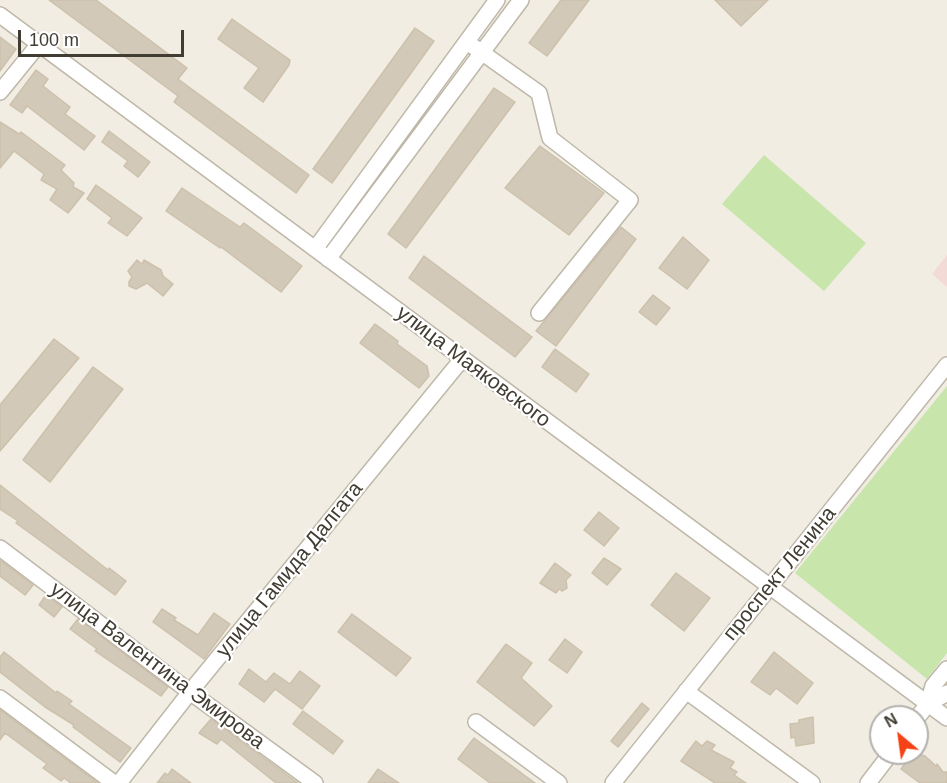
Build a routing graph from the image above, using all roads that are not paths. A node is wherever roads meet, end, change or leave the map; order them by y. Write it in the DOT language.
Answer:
graph roads {
  1 [pos="497,0"];
  2 [pos="521,0"];
  3 [pos="0,15"];
  4 [pos="467,42"];
  5 [pos="39,44"];
  6 [pos="482,52"];
  7 [pos="0,92"];
  8 [pos="315,249"];
  9 [pos="328,259"];
  10 [pos="539,313"];
  11 [pos="463,358"];
  12 [pos="947,365"];
  13 [pos="0,548"];
  14 [pos="770,586"];
  15 [pos="947,669"];
  16 [pos="686,691"];
  17 [pos="190,692"];
  18 [pos="947,693"];
  19 [pos="0,698"];
  20 [pos="928,704"];
  21 [pos="947,718"];
  22 [pos="476,722"];
  23 [pos="882,765"];
  24 [pos="114,783"];
  25 [pos="119,783"];
  26 [pos="315,783"];
  27 [pos="559,783"];
  28 [pos="614,783"];
  29 [pos="812,783"];
  30 [pos="868,783"];
  1 -- 4 [label="street"];
  2 -- 6 [label="street"];
  3 -- 5 [label="street, улица Маяковского"];
  4 -- 6 [label="street"];
  4 -- 8 [label="street"];
  5 -- 7 [label="street"];
  5 -- 8 [label="street, улица Маяковского"];
  6 -- 9 [label="street"];
  6 -- 10 [label="street"];
  8 -- 9 [label="street, улица Маяковского"];
  9 -- 11 [label="street, улица Маяковского"];
  11 -- 14 [label="street, улица Маяковского"];
  11 -- 17 [label="street, улица Гамида Далгата"];
  12 -- 14 [label="street, проспект Ленина"];
  13 -- 17 [label="street, улица Валентина Эмирова"];
  14 -- 16 [label="street, проспект Ленина"];
  14 -- 20 [label="street, улица Маяковского"];
  15 -- 20 [label="street"];
  16 -- 28 [label="street, проспект Ленина"];
  16 -- 29 [label="street"];
  17 -- 25 [label="street, улица Гамида Далгата"];
  17 -- 26 [label="street, улица Валентина Эмирова"];
  18 -- 20 [label="street"];
  19 -- 24 [label="street"];
  20 -- 21 [label="street, улица Маяковского"];
  22 -- 27 [label="street"];
  23 -- 30 [label="street"];
}
